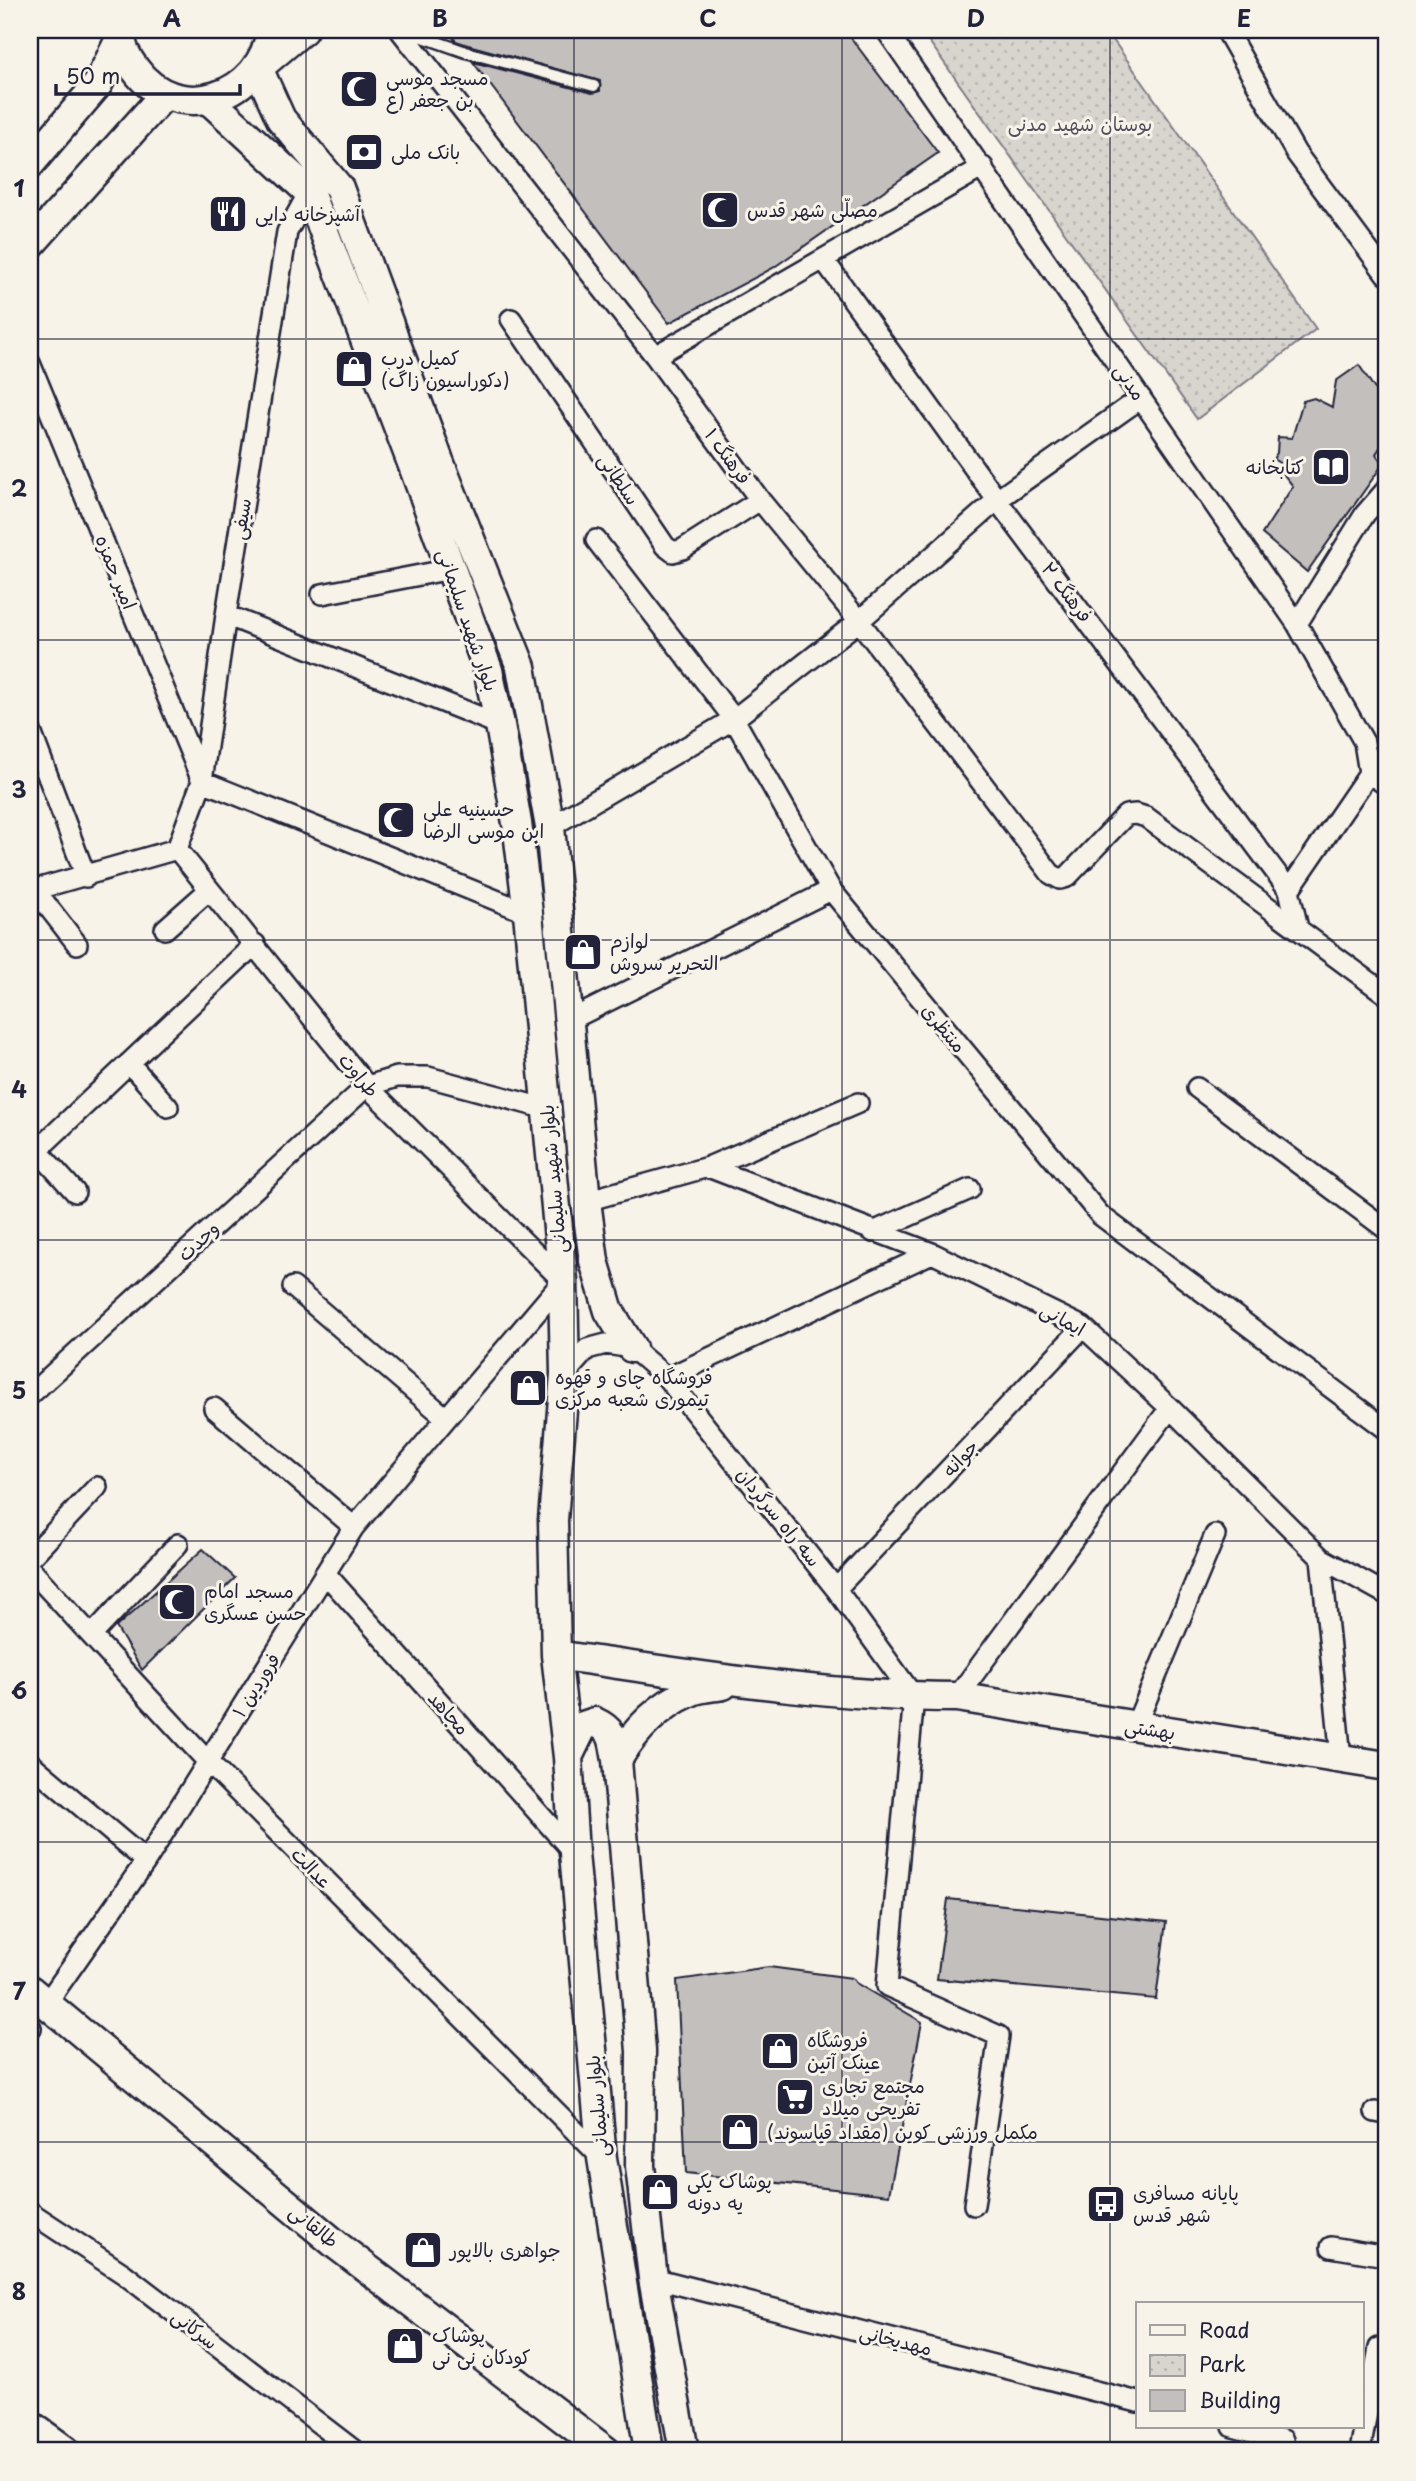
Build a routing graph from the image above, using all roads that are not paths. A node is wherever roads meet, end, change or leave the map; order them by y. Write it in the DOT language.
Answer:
graph roads {
  1 [pos="271,30"];
  2 [pos="303,30"];
  3 [pos="401,30"];
  4 [pos="886,30"];
  5 [pos="1226,30"];
  6 [pos="120,34"];
  7 [pos="258,68"];
  8 [pos="594,86"];
  9 [pos="164,95"];
  10 [pos="208,99"];
  11 [pos="30,163"];
  12 [pos="983,167"];
  13 [pos="309,191"];
  14 [pos="30,245"];
  15 [pos="824,260"];
  16 [pos="1386,274"];
  17 [pos="510,319"];
  18 [pos="655,356"];
  19 [pos="30,363"];
  20 [pos="1141,398"];
  21 [pos="1386,490"];
  22 [pos="760,500"];
  23 [pos="998,500"];
  24 [pos="596,540"];
  25 [pos="451,569"];
  26 [pos="322,594"];
  27 [pos="226,615"];
  28 [pos="859,621"];
  29 [pos="1297,624"];
  30 [pos="734,719"];
  31 [pos="500,725"];
  32 [pos="30,729"];
  33 [pos="1386,751"];
  34 [pos="1370,773"];
  35 [pos="202,781"];
  36 [pos="1386,785"];
  37 [pos="550,827"];
  38 [pos="177,849"];
  39 [pos="86,877"];
  40 [pos="209,890"];
  41 [pos="831,890"];
  42 [pos="1289,890"];
  43 [pos="32,891"];
  44 [pos="528,913"];
  45 [pos="1298,928"];
  46 [pos="165,929"];
  47 [pos="77,944"];
  48 [pos="255,944"];
  49 [pos="1386,994"];
  50 [pos="570,1020"];
  51 [pos="130,1063"];
  52 [pos="367,1086"];
  53 [pos="1197,1088"];
  54 [pos="858,1103"];
  55 [pos="169,1107"];
  56 [pos="547,1109"];
  57 [pos="33,1154"];
  58 [pos="708,1167"];
  59 [pos="970,1189"];
  60 [pos="75,1192"];
  61 [pos="586,1201"];
  62 [pos="1386,1229"];
  63 [pos="873,1232"];
  64 [pos="932,1253"];
  65 [pos="563,1281"];
  66 [pos="293,1287"];
  67 [pos="1083,1327"];
  68 [pos="632,1348"];
  69 [pos="565,1374"];
  70 [pos="667,1378"];
  71 [pos="30,1395"];
  72 [pos="214,1408"];
  73 [pos="1170,1408"];
  74 [pos="446,1418"];
  75 [pos="1386,1429"];
  76 [pos="97,1487"];
  77 [pos="354,1527"];
  78 [pos="1215,1535"];
  79 [pos="178,1544"];
  80 [pos="30,1558"];
  81 [pos="1321,1558"];
  82 [pos="30,1569"];
  83 [pos="325,1573"];
  84 [pos="836,1589"];
  85 [pos="1386,1594"];
  86 [pos="92,1635"];
  87 [pos="556,1655"];
  88 [pos="740,1682"];
  89 [pos="914,1697"];
  90 [pos="957,1697"];
  91 [pos="1135,1727"];
  92 [pos="568,1757"];
  93 [pos="1341,1758"];
  94 [pos="617,1760"];
  95 [pos="208,1762"];
  96 [pos="30,1763"];
  97 [pos="1386,1766"];
  98 [pos="574,1853"];
  99 [pos="146,1861"];
  100 [pos="38,1997"];
  101 [pos="602,2158"];
  102 [pos="974,2205"];
  103 [pos="30,2212"];
  104 [pos="1331,2247"];
  105 [pos="1386,2256"];
  106 [pos="653,2278"];
  107 [pos="1376,2348"];
  108 [pos="1136,2401"];
  109 [pos="30,2425"];
  110 [pos="1364,2425"];
  111 [pos="1237,2428"];
  112 [pos="1364,2428"];
  113 [pos="1283,2439"];
  114 [pos="66,2451"];
  115 [pos="355,2451"];
  116 [pos="606,2451"];
  117 [pos="649,2451"];
  118 [pos="686,2451"];
  119 [pos="1360,2451"];
  1 -- 7 [label="main road"];
  2 -- 7 [label="main road"];
  3 -- 8 [label="lane"];
  3 -- 18 [label="street, فرهنگ ۱"];
  4 -- 12 [label="street, مدنی"];
  5 -- 16 [label="street"];
  6 -- 9 [label="main road"];
  6 -- 11 [label="main road"];
  7 -- 10 [label="main road"];
  7 -- 37 [label="main road, بلوار شهید سلیمانی"];
  9 -- 10 [label="main road"];
  9 -- 14 [label="main road"];
  10 -- 13 [label="main road, بلوار شهید سلیمانی"];
  12 -- 15 [label="street"];
  12 -- 20 [label="street, مدنی"];
  13 -- 25 [label="main road, بلوار شهید سلیمانی"];
  13 -- 27 [label="street, سیفی"];
  15 -- 18 [label="street"];
  15 -- 23 [label="street, فرهنگ ۲"];
  17 -- 22 [label="street, سلطانی"];
  18 -- 22 [label="street, فرهنگ ۱"];
  19 -- 35 [label="street, امیر حمزه"];
  20 -- 23 [label="street"];
  20 -- 29 [label="street, مدنی"];
  21 -- 29 [label="street"];
  22 -- 28 [label="street, فرهنگ ۱"];
  23 -- 28 [label="street"];
  23 -- 42 [label="street, فرهنگ ۲"];
  24 -- 30 [label="street, منتظری"];
  25 -- 26 [label="street"];
  25 -- 31 [label="main road, بلوار شهید سلیمانی"];
  27 -- 31 [label="street"];
  27 -- 35 [label="street, سیفی"];
  28 -- 30 [label="street"];
  28 -- 45 [label="street, فرهنگ ۱"];
  29 -- 34 [label="street, مدنی"];
  30 -- 37 [label="street"];
  30 -- 41 [label="street, منتظری"];
  31 -- 44 [label="main road, بلوار شهید سلیمانی"];
  32 -- 39 [label="street"];
  33 -- 34 [label="street"];
  34 -- 36 [label="street"];
  34 -- 42 [label="street"];
  35 -- 38 [label="street, سیفی"];
  35 -- 44 [label="street"];
  37 -- 50 [label="main road, بلوار شهید سلیمانی"];
  38 -- 39 [label="street"];
  38 -- 40 [label="street, طراوت"];
  39 -- 43 [label="street"];
  40 -- 46 [label="street"];
  40 -- 48 [label="street, طراوت"];
  41 -- 50 [label="street"];
  41 -- 75 [label="street, منتظری"];
  42 -- 45 [label="street, فرهنگ ۲"];
  43 -- 47 [label="street"];
  44 -- 56 [label="main road, بلوار شهید سلیمانی"];
  45 -- 49 [label="street"];
  48 -- 51 [label="street"];
  48 -- 52 [label="street, طراوت"];
  50 -- 61 [label="main road, بلوار شهید سلیمانی"];
  51 -- 55 [label="street"];
  51 -- 57 [label="street"];
  52 -- 56 [label="street"];
  52 -- 65 [label="street, طراوت"];
  52 -- 71 [label="street, وحدت"];
  53 -- 62 [label="street"];
  54 -- 58 [label="street"];
  56 -- 65 [label="main road, بلوار شهید سلیمانی"];
  57 -- 60 [label="street"];
  58 -- 61 [label="street"];
  58 -- 63 [label="street, ایمانی"];
  59 -- 63 [label="street"];
  61 -- 68 [label="main road, بلوار شهید سلیمانی"];
  63 -- 64 [label="street, ایمانی"];
  64 -- 67 [label="street, ایمانی"];
  64 -- 70 [label="street"];
  65 -- 69 [label="main road, بلوار شهید سلیمانی"];
  65 -- 74 [label="street, فروردین ۱"];
  66 -- 74 [label="street"];
  67 -- 73 [label="street, ایمانی"];
  67 -- 84 [label="street, جوانه"];
  68 -- 69 [label="street"];
  68 -- 70 [label="street, سه راه سرگردان"];
  69 -- 87 [label="main road"];
  70 -- 84 [label="street, سه راه سرگردان"];
  72 -- 77 [label="street"];
  73 -- 81 [label="street, ایمانی"];
  73 -- 90 [label="street"];
  74 -- 77 [label="street, فروردین ۱"];
  76 -- 80 [label="street"];
  77 -- 83 [label="street, فروردین ۱"];
  78 -- 91 [label="street"];
  79 -- 86 [label="street"];
  81 -- 85 [label="street, ایمانی"];
  81 -- 93 [label="street"];
  82 -- 86 [label="street, عدالت"];
  83 -- 95 [label="street, فروردین ۱"];
  83 -- 98 [label="street, مجاهد"];
  84 -- 89 [label="street, سه راه سرگردان"];
  86 -- 95 [label="street, عدالت"];
  87 -- 88 [label="main road"];
  87 -- 92 [label="main road"];
  88 -- 89 [label="main road"];
  88 -- 94 [label="main road"];
  89 -- 90 [label="main road, بهشتی"];
  89 -- 102 [label="street"];
  90 -- 91 [label="main road, بهشتی"];
  91 -- 93 [label="main road, بهشتی"];
  92 -- 94 [label="main road, بلوار سلیمانی"];
  92 -- 98 [label="main road, بلوار سلیمانی"];
  93 -- 97 [label="main road, بهشتی"];
  94 -- 106 [label="main road, بلوار سلیمانی"];
  95 -- 99 [label="street, فروردین ۱"];
  95 -- 101 [label="street, عدالت"];
  96 -- 99 [label="street"];
  98 -- 101 [label="main road, بلوار سلیمانی"];
  99 -- 100 [label="street, فروردین ۱"];
  100 -- 116 [label="main road, طالقانی"];
  101 -- 117 [label="main road, بلوار سلیمانی"];
  103 -- 115 [label="street, سرکانی"];
  104 -- 105 [label="street"];
  106 -- 108 [label="street, مهدیخانی"];
  106 -- 118 [label="main road, بلوار سلیمانی"];
  107 -- 110 [label="street"];
  109 -- 114 [label="main road"];
  111 -- 113 [label="street"];
  112 -- 119 [label="street"];
}
